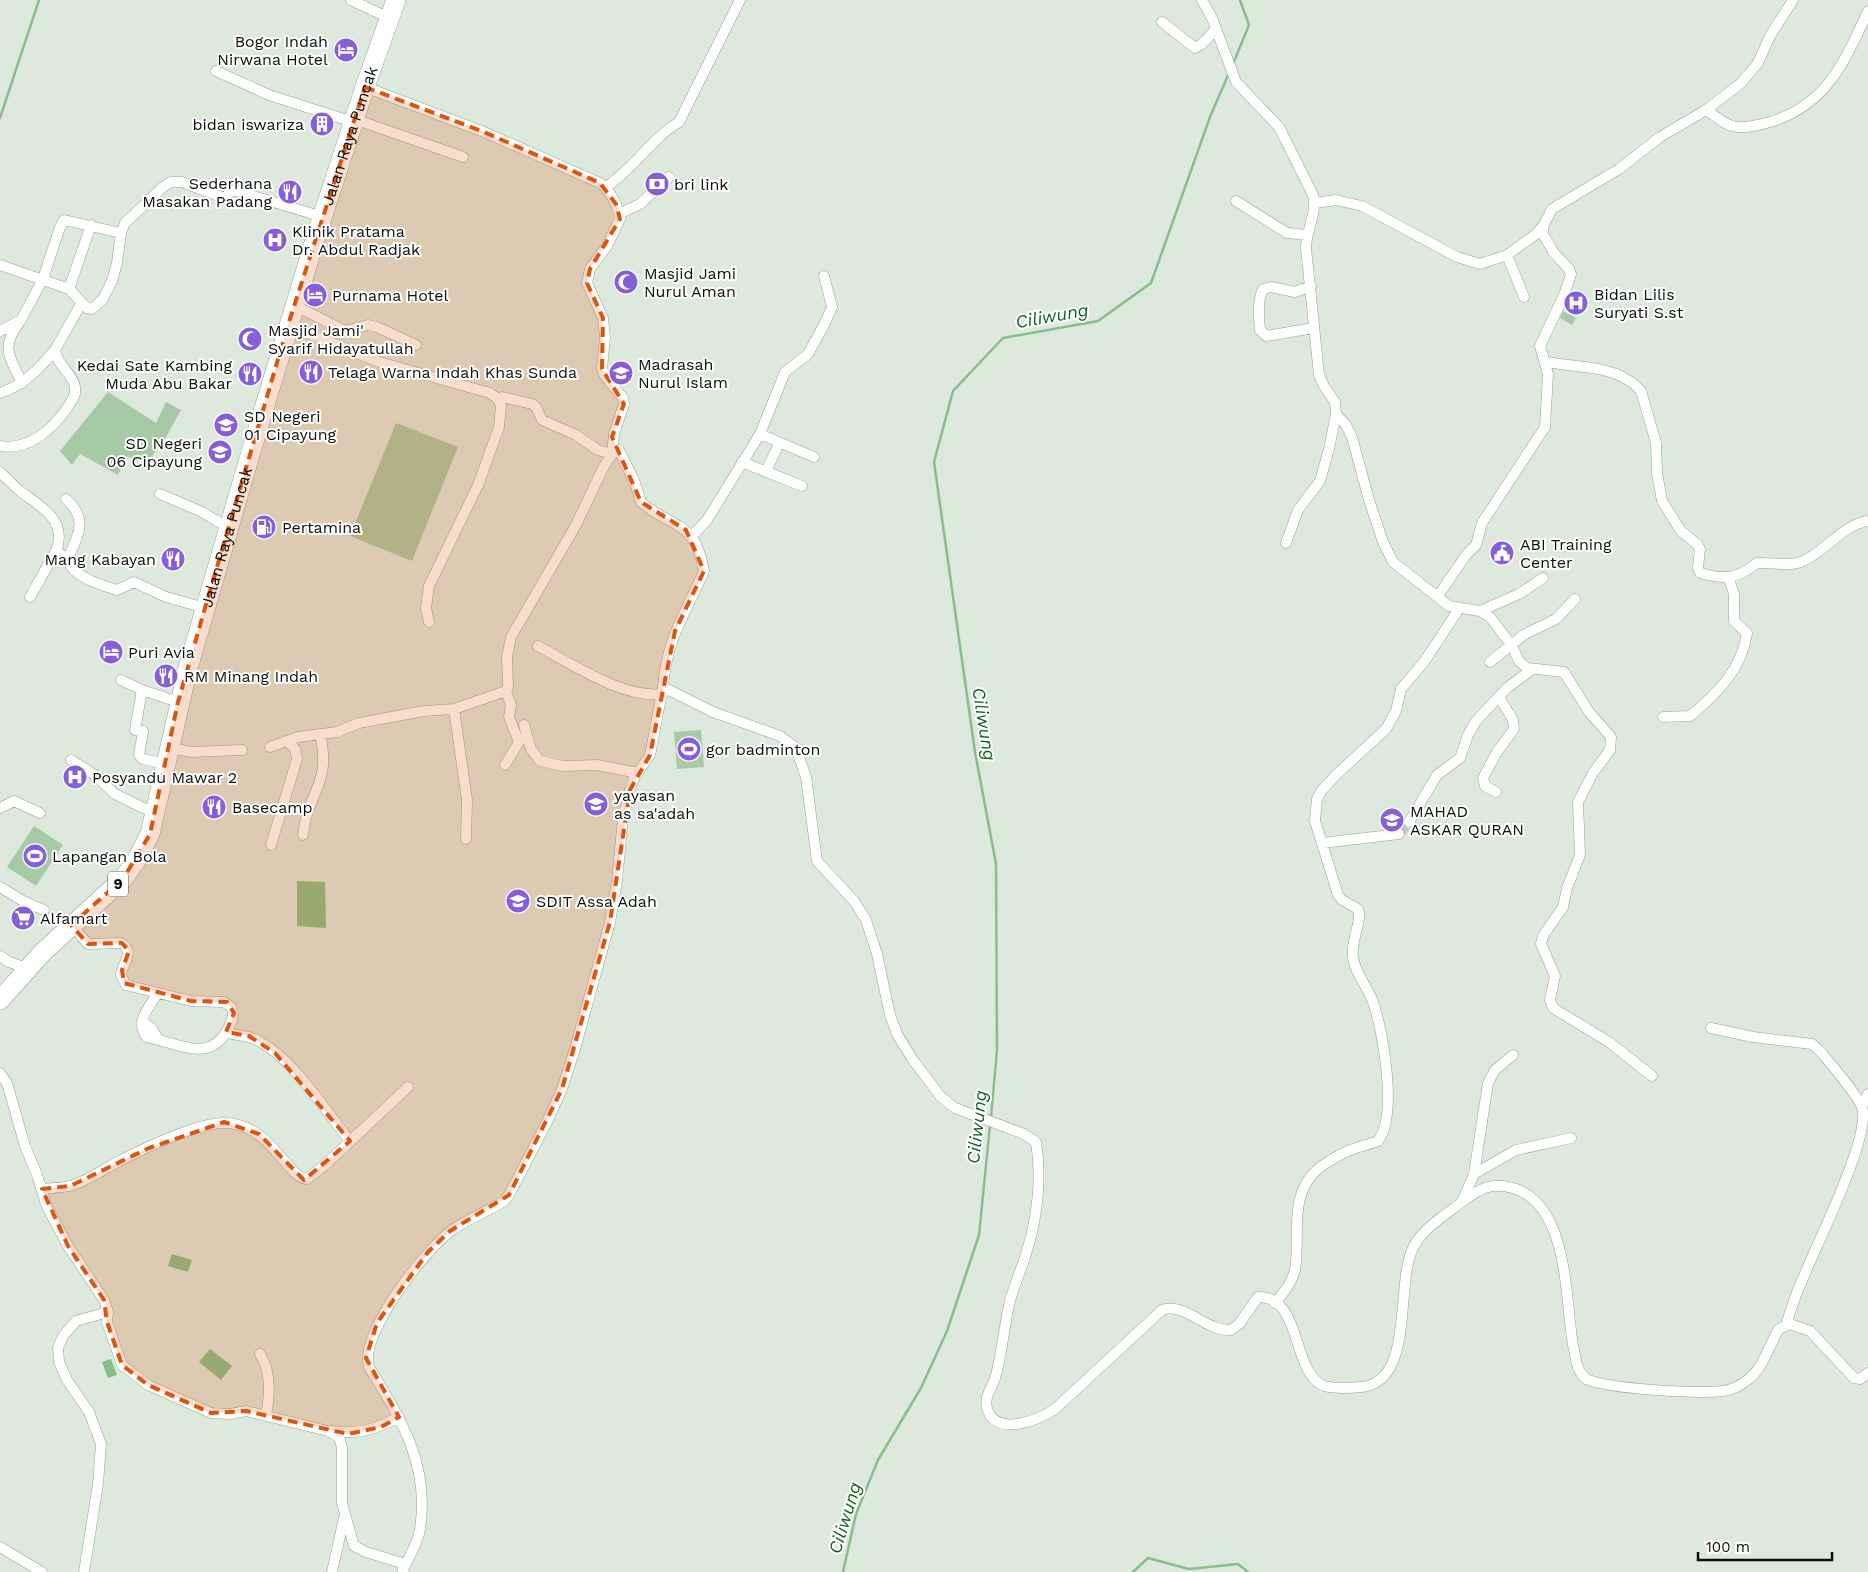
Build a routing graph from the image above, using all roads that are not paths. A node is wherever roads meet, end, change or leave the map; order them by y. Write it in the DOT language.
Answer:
graph roads {
  1 [pos="351,0"];
  2 [pos="396,0"];
  3 [pos="740,0"];
  4 [pos="1202,0"];
  5 [pos="1793,0"];
  6 [pos="1868,11"];
  7 [pos="389,18"];
  8 [pos="1162,22"];
  9 [pos="1216,29"];
  10 [pos="216,71"];
  11 [pos="365,88"];
  12 [pos="1706,110"];
  13 [pos="354,120"];
  14 [pos="463,157"];
  15 [pos="669,177"];
  16 [pos="606,187"];
  17 [pos="1236,201"];
  18 [pos="1315,203"];
  19 [pos="619,214"];
  20 [pos="323,217"];
  21 [pos="91,225"];
  22 [pos="1543,226"];
  23 [pos="121,232"];
  24 [pos="1307,236"];
  25 [pos="1507,255"];
  26 [pos="0,265"];
  27 [pos="824,276"];
  28 [pos="42,278"];
  29 [pos="1311,286"];
  30 [pos="69,289"];
  31 [pos="1524,297"];
  32 [pos="82,302"];
  33 [pos="294,305"];
  34 [pos="21,320"];
  35 [pos="288,325"];
  36 [pos="1314,328"];
  37 [pos="0,331"];
  38 [pos="416,345"];
  39 [pos="55,350"];
  40 [pos="1545,362"];
  41 [pos="22,383"];
  42 [pos="0,393"];
  43 [pos="498,399"];
  44 [pos="1336,414"];
  45 [pos="760,434"];
  46 [pos="779,444"];
  47 [pos="0,446"];
  48 [pos="612,454"];
  49 [pos="814,457"];
  50 [pos="742,462"];
  51 [pos="766,471"];
  52 [pos="0,472"];
  53 [pos="802,486"];
  54 [pos="160,494"];
  55 [pos="66,499"];
  56 [pos="1868,521"];
  57 [pos="229,528"];
  58 [pos="692,536"];
  59 [pos="1286,543"];
  60 [pos="56,551"];
  61 [pos="68,558"];
  62 [pos="1543,578"];
  63 [pos="1730,578"];
  64 [pos="1438,596"];
  65 [pos="30,597"];
  66 [pos="1575,599"];
  67 [pos="205,608"];
  68 [pos="1456,608"];
  69 [pos="1480,612"];
  70 [pos="430,622"];
  71 [pos="538,646"];
  72 [pos="1512,646"];
  73 [pos="1490,662"];
  74 [pos="1531,670"];
  75 [pos="122,680"];
  76 [pos="142,690"];
  77 [pos="506,691"];
  78 [pos="663,691"];
  79 [pos="1499,696"];
  80 [pos="178,702"];
  81 [pos="454,709"];
  82 [pos="1663,717"];
  83 [pos="524,725"];
  84 [pos="320,734"];
  85 [pos="287,741"];
  86 [pos="270,747"];
  87 [pos="242,750"];
  88 [pos="171,756"];
  89 [pos="71,760"];
  90 [pos="505,765"];
  91 [pos="638,773"];
  92 [pos="1496,792"];
  93 [pos="0,808"];
  94 [pos="40,813"];
  95 [pos="156,814"];
  96 [pos="1409,822"];
  97 [pos="1399,834"];
  98 [pos="303,836"];
  99 [pos="466,839"];
  100 [pos="1322,842"];
  101 [pos="271,845"];
  102 [pos="0,887"];
  103 [pos="44,910"];
  104 [pos="71,925"];
  105 [pos="0,956"];
  106 [pos="27,968"];
  107 [pos="157,994"];
  108 [pos="0,999"];
  109 [pos="1710,1028"];
  110 [pos="226,1032"];
  111 [pos="1513,1055"];
  112 [pos="0,1073"];
  113 [pos="1652,1076"];
  114 [pos="408,1087"];
  115 [pos="1868,1094"];
  116 [pos="1862,1106"];
  117 [pos="1571,1138"];
  118 [pos="350,1141"];
  119 [pos="1474,1174"];
  120 [pos="42,1189"];
  121 [pos="1461,1203"];
  122 [pos="1275,1303"];
  123 [pos="108,1312"];
  124 [pos="1786,1325"];
  125 [pos="260,1354"];
  126 [pos="1868,1373"];
  127 [pos="266,1414"];
  128 [pos="399,1416"];
  129 [pos="328,1431"];
  130 [pos="345,1515"];
  131 [pos="0,1546"];
  132 [pos="404,1568"];
  133 [pos="42,1572"];
  134 [pos="84,1572"];
  135 [pos="332,1572"];
  1 -- 7 [label="street"];
  2 -- 7 [label="highway, Jalan Raya Puncak / 9"];
  3 -- 16 [label="street"];
  4 -- 9 [label="street"];
  5 -- 12 [label="street"];
  6 -- 12 [label="street"];
  7 -- 11 [label="highway, Jalan Raya Puncak / 9"];
  8 -- 9 [label="street"];
  9 -- 18 [label="street"];
  10 -- 13 [label="street"];
  11 -- 13 [label="highway, Jalan Raya Puncak / 9"];
  11 -- 16 [label="street"];
  12 -- 22 [label="street"];
  13 -- 14 [label="street"];
  13 -- 20 [label="highway, Jalan Raya Puncak / 9"];
  15 -- 19 [label="street"];
  16 -- 19 [label="street"];
  17 -- 24 [label="street"];
  18 -- 24 [label="street"];
  18 -- 25 [label="street"];
  19 -- 48 [label="street"];
  20 -- 23 [label="street"];
  20 -- 33 [label="highway, Jalan Raya Puncak / 9"];
  21 -- 23 [label="street"];
  21 -- 28 [label="street"];
  21 -- 30 [label="street"];
  22 -- 25 [label="street"];
  22 -- 40 [label="street"];
  23 -- 32 [label="street"];
  24 -- 29 [label="street"];
  25 -- 31 [label="street"];
  26 -- 28 [label="street"];
  27 -- 45 [label="street"];
  28 -- 30 [label="street"];
  28 -- 34 [label="street"];
  29 -- 36 [label="street"];
  29 -- 36 [label="street"];
  30 -- 32 [label="street"];
  32 -- 39 [label="street"];
  33 -- 35 [label="highway, Jalan Raya Puncak / 9"];
  33 -- 38 [label="street"];
  34 -- 37 [label="street"];
  34 -- 41 [label="street"];
  35 -- 43 [label="street"];
  35 -- 57 [label="highway, Jalan Raya Puncak / 9"];
  36 -- 44 [label="street"];
  39 -- 41 [label="street"];
  39 -- 47 [label="street"];
  40 -- 63 [label="street"];
  40 -- 64 [label="street"];
  41 -- 42 [label="street"];
  43 -- 48 [label="street"];
  43 -- 70 [label="street"];
  44 -- 59 [label="street"];
  44 -- 64 [label="street"];
  45 -- 46 [label="street"];
  45 -- 50 [label="street"];
  46 -- 49 [label="street"];
  46 -- 51 [label="street"];
  48 -- 58 [label="street"];
  48 -- 77 [label="street"];
  50 -- 51 [label="street"];
  50 -- 58 [label="street"];
  51 -- 53 [label="street"];
  52 -- 60 [label="street"];
  54 -- 57 [label="street"];
  55 -- 61 [label="street"];
  56 -- 63 [label="street"];
  57 -- 67 [label="highway, Jalan Raya Puncak / 9"];
  58 -- 78 [label="street"];
  60 -- 61 [label="street"];
  60 -- 65 [label="street"];
  61 -- 67 [label="street"];
  62 -- 69 [label="street"];
  63 -- 82 [label="street"];
  64 -- 68 [label="street"];
  66 -- 72 [label="street"];
  67 -- 80 [label="highway, Jalan Raya Puncak / 9"];
  68 -- 69 [label="street"];
  68 -- 100 [label="street"];
  69 -- 72 [label="street"];
  71 -- 78 [label="street"];
  72 -- 73 [label="street"];
  72 -- 74 [label="street"];
  74 -- 79 [label="street"];
  74 -- 113 [label="street"];
  75 -- 76 [label="street"];
  76 -- 80 [label="street"];
  76 -- 88 [label="street"];
  77 -- 81 [label="street"];
  77 -- 90 [label="street"];
  78 -- 91 [label="street"];
  78 -- 122 [label="street"];
  79 -- 92 [label="street"];
  79 -- 96 [label="street"];
  80 -- 88 [label="highway, Jalan Raya Puncak / 9"];
  81 -- 84 [label="street"];
  81 -- 99 [label="street"];
  83 -- 91 [label="street"];
  84 -- 85 [label="street"];
  84 -- 98 [label="street"];
  85 -- 86 [label="street"];
  85 -- 101 [label="street"];
  87 -- 88 [label="street"];
  88 -- 95 [label="highway, Jalan Raya Puncak / 9"];
  89 -- 95 [label="street"];
  91 -- 128 [label="street"];
  93 -- 94 [label="street"];
  95 -- 104 [label="highway, Jalan Raya Puncak / 9"];
  97 -- 100 [label="street"];
  100 -- 122 [label="street"];
  102 -- 103 [label="street"];
  104 -- 106 [label="highway, Jalan Raya Puncak / 9"];
  104 -- 107 [label="street"];
  105 -- 106 [label="street"];
  106 -- 108 [label="highway, Jalan Raya Puncak / 9"];
  107 -- 110 [label="street"];
  107 -- 110 [label="street"];
  109 -- 116 [label="street"];
  110 -- 118 [label="street"];
  111 -- 119 [label="street"];
  112 -- 120 [label="street"];
  114 -- 118 [label="street"];
  115 -- 116 [label="street"];
  116 -- 124 [label="street"];
  117 -- 119 [label="street"];
  118 -- 120 [label="street"];
  119 -- 121 [label="street"];
  120 -- 123 [label="street"];
  121 -- 122 [label="street"];
  121 -- 124 [label="street"];
  123 -- 127 [label="street"];
  123 -- 134 [label="street"];
  124 -- 126 [label="street"];
  125 -- 127 [label="street"];
  127 -- 129 [label="street"];
  128 -- 129 [label="street"];
  128 -- 132 [label="street"];
  129 -- 130 [label="street"];
  130 -- 132 [label="street"];
  130 -- 135 [label="street"];
  131 -- 133 [label="street"];
}
